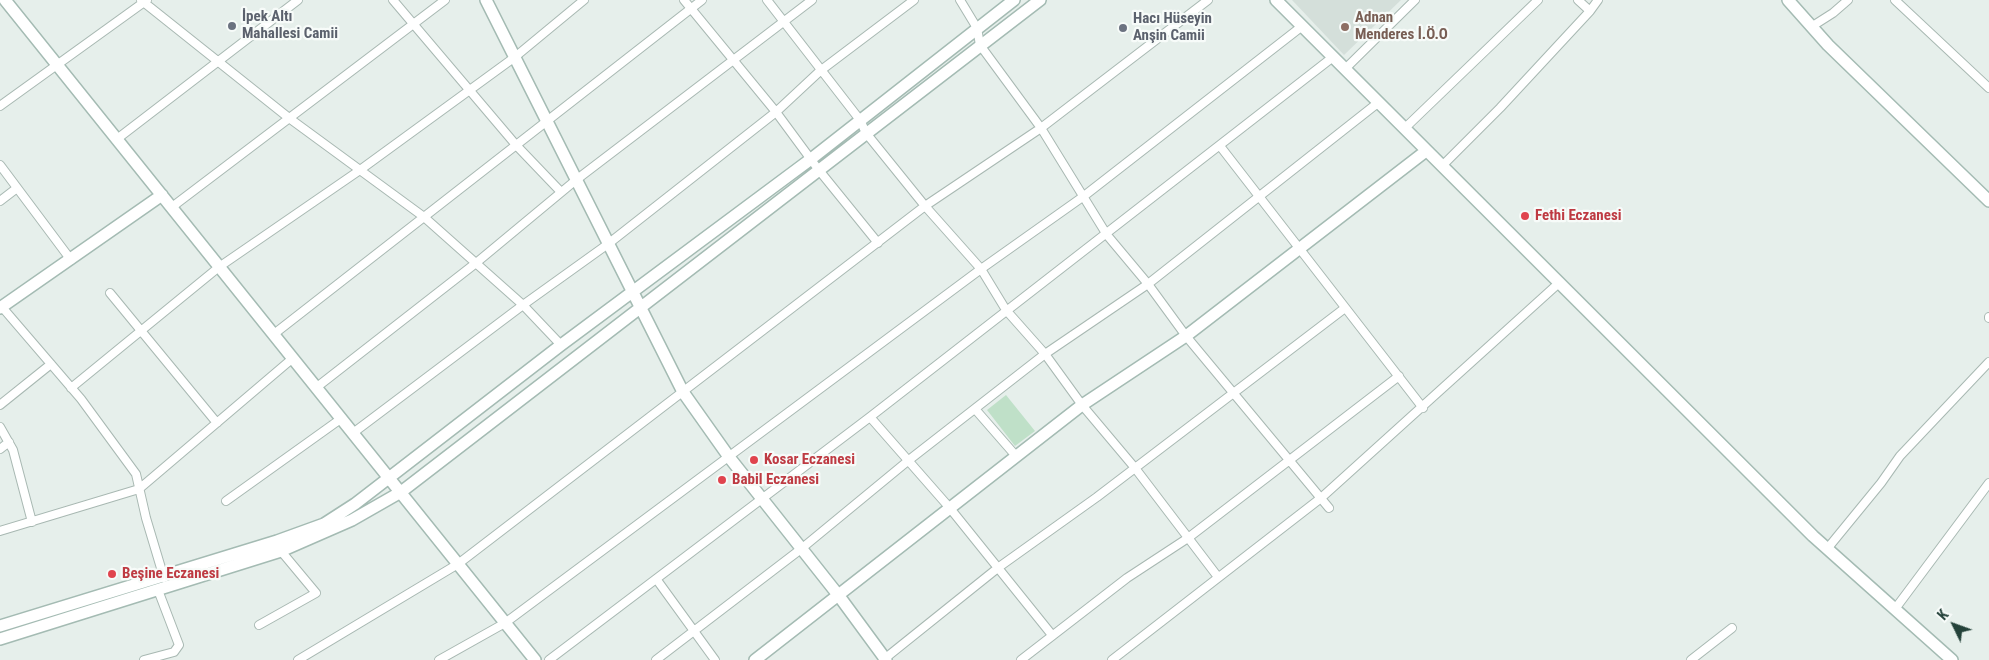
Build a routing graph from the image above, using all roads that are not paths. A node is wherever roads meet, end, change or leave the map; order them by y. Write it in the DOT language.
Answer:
graph roads {
  1 [pos="5,0"];
  2 [pos="298,0"];
  3 [pos="392,0"];
  4 [pos="445,0"];
  5 [pos="486,0"];
  6 [pos="584,0"];
  7 [pos="684,0"];
  8 [pos="702,0"];
  9 [pos="767,0"];
  10 [pos="812,0"];
  11 [pos="914,0"];
  12 [pos="960,0"];
  13 [pos="1014,0"];
  14 [pos="1040,0"];
  15 [pos="1208,0"];
  16 [pos="1276,0"];
  17 [pos="1415,0"];
  18 [pos="1538,0"];
  19 [pos="1578,0"];
  20 [pos="1598,0"];
  21 [pos="1788,0"];
  22 [pos="1848,0"];
  23 [pos="1894,0"];
  24 [pos="144,1"];
  25 [pos="691,8"];
  26 [pos="1590,11"];
  27 [pos="783,21"];
  28 [pos="414,24"];
  29 [pos="1301,27"];
  30 [pos="1811,27"];
  31 [pos="977,28"];
  32 [pos="980,45"];
  33 [pos="515,57"];
  34 [pos="1333,57"];
  35 [pos="734,60"];
  36 [pos="220,61"];
  37 [pos="58,66"];
  38 [pos="1345,69"];
  39 [pos="820,71"];
  40 [pos="1989,88"];
  41 [pos="469,91"];
  42 [pos="1379,102"];
  43 [pos="0,106"];
  44 [pos="776,112"];
  45 [pos="290,118"];
  46 [pos="860,120"];
  47 [pos="547,121"];
  48 [pos="1041,128"];
  49 [pos="1405,128"];
  50 [pos="866,133"];
  51 [pos="117,139"];
  52 [pos="516,145"];
  53 [pos="1220,146"];
  54 [pos="1426,151"];
  55 [pos="811,160"];
  56 [pos="0,165"];
  57 [pos="1442,166"];
  58 [pos="360,170"];
  59 [pos="818,170"];
  60 [pos="576,180"];
  61 [pos="17,188"];
  62 [pos="561,192"];
  63 [pos="162,195"];
  64 [pos="1084,196"];
  65 [pos="1260,196"];
  66 [pos="0,201"];
  67 [pos="1989,201"];
  68 [pos="926,206"];
  69 [pos="172,207"];
  70 [pos="424,217"];
  71 [pos="1107,235"];
  72 [pos="878,243"];
  73 [pos="608,244"];
  74 [pos="1299,249"];
  75 [pos="71,260"];
  76 [pos="476,263"];
  77 [pos="219,267"];
  78 [pos="981,269"];
  79 [pos="1560,282"];
  80 [pos="1148,284"];
  81 [pos="110,293"];
  82 [pos="633,294"];
  83 [pos="523,305"];
  84 [pos="640,306"];
  85 [pos="1,307"];
  86 [pos="1345,308"];
  87 [pos="1006,310"];
  88 [pos="141,331"];
  89 [pos="274,334"];
  90 [pos="1186,336"];
  91 [pos="561,346"];
  92 [pos="1045,354"];
  93 [pos="293,358"];
  94 [pos="1989,362"];
  95 [pos="51,364"];
  96 [pos="1399,376"];
  97 [pos="317,387"];
  98 [pos="71,388"];
  99 [pos="683,392"];
  100 [pos="1234,392"];
  101 [pos="0,405"];
  102 [pos="1082,405"];
  103 [pos="975,408"];
  104 [pos="1423,408"];
  105 [pos="870,417"];
  106 [pos="342,418"];
  107 [pos="217,423"];
  108 [pos="0,427"];
  109 [pos="353,432"];
  110 [pos="9,442"];
  111 [pos="0,449"];
  112 [pos="1016,456"];
  113 [pos="729,457"];
  114 [pos="909,460"];
  115 [pos="1291,460"];
  116 [pos="1135,468"];
  117 [pos="390,478"];
  118 [pos="1989,483"];
  119 [pos="139,489"];
  120 [pos="401,492"];
  121 [pos="1321,498"];
  122 [pos="763,499"];
  123 [pos="226,501"];
  124 [pos="949,507"];
  125 [pos="1329,508"];
  126 [pos="32,522"];
  127 [pos="0,532"];
  128 [pos="1188,538"];
  129 [pos="801,548"];
  130 [pos="1827,549"];
  131 [pos="281,552"];
  132 [pos="458,564"];
  133 [pos="999,567"];
  134 [pos="164,576"];
  135 [pos="1218,577"];
  136 [pos="657,580"];
  137 [pos="163,589"];
  138 [pos="840,596"];
  139 [pos="1895,609"];
  140 [pos="505,623"];
  141 [pos="259,625"];
  142 [pos="0,626"];
  143 [pos="1732,628"];
  144 [pos="694,630"];
  145 [pos="1052,635"];
  146 [pos="0,639"];
  147 [pos="144,660"];
  148 [pos="298,660"];
  149 [pos="439,660"];
  150 [pos="535,660"];
  151 [pos="549,660"];
  152 [pos="656,660"];
  153 [pos="715,660"];
  154 [pos="755,660"];
  155 [pos="884,660"];
  156 [pos="1021,660"];
  157 [pos="1112,660"];
  158 [pos="1691,660"];
  159 [pos="1952,660"];
  1 -- 37 [label="street"];
  2 -- 36 [label="street"];
  3 -- 28 [label="street"];
  4 -- 28 [label="street"];
  5 -- 33 [label="street"];
  6 -- 33 [label="street"];
  7 -- 25 [label="street"];
  8 -- 25 [label="street"];
  9 -- 27 [label="street"];
  10 -- 27 [label="street"];
  11 -- 39 [label="street"];
  12 -- 31 [label="street"];
  13 -- 31 [label="street"];
  14 -- 32 [label="street"];
  15 -- 48 [label="street"];
  16 -- 29 [label="street"];
  17 -- 38 [label="street"];
  18 -- 49 [label="street"];
  19 -- 26 [label="street"];
  20 -- 26 [label="street"];
  21 -- 30 [label="street"];
  22 -- 30 [label="street"];
  23 -- 40 [label="street"];
  24 -- 36 [label="street"];
  24 -- 37 [label="street"];
  25 -- 35 [label="street"];
  25 -- 47 [label="street"];
  26 -- 57 [label="street"];
  27 -- 35 [label="street"];
  27 -- 39 [label="street"];
  28 -- 41 [label="street"];
  28 -- 45 [label="street"];
  29 -- 34 [label="street"];
  29 -- 64 [label="street"];
  30 -- 67 [label="street"];
  31 -- 32 [label="street"];
  31 -- 46 [label="street"];
  32 -- 48 [label="street"];
  32 -- 50 [label="street"];
  33 -- 41 [label="street"];
  33 -- 47 [label="street"];
  34 -- 38 [label="street"];
  34 -- 53 [label="street"];
  35 -- 44 [label="street"];
  35 -- 60 [label="street"];
  36 -- 45 [label="street"];
  36 -- 51 [label="street"];
  37 -- 43 [label="street"];
  37 -- 51 [label="street"];
  38 -- 42 [label="street"];
  39 -- 44 [label="street"];
  39 -- 46 [label="street"];
  41 -- 52 [label="street"];
  41 -- 58 [label="street"];
  42 -- 49 [label="street"];
  42 -- 65 [label="street"];
  44 -- 55 [label="street"];
  44 -- 73 [label="street"];
  45 -- 58 [label="street"];
  45 -- 69 [label="street"];
  46 -- 50 [label="street"];
  46 -- 55 [label="street"];
  47 -- 52 [label="street"];
  47 -- 60 [label="street"];
  48 -- 64 [label="street"];
  48 -- 68 [label="street"];
  49 -- 54 [label="street"];
  50 -- 59 [label="street"];
  50 -- 68 [label="street"];
  51 -- 63 [label="street"];
  52 -- 62 [label="street"];
  52 -- 70 [label="street"];
  53 -- 65 [label="street"];
  53 -- 71 [label="street"];
  54 -- 57 [label="street"];
  54 -- 74 [label="street"];
  55 -- 59 [label="street"];
  55 -- 82 [label="street"];
  56 -- 61 [label="street"];
  57 -- 79 [label="street"];
  58 -- 70 [label="street"];
  58 -- 77 [label="street"];
  59 -- 72 [label="street"];
  59 -- 84 [label="street"];
  60 -- 62 [label="street"];
  60 -- 73 [label="street"];
  61 -- 66 [label="street"];
  61 -- 75 [label="street"];
  62 -- 76 [label="street"];
  63 -- 69 [label="street"];
  63 -- 75 [label="street"];
  64 -- 71 [label="street"];
  64 -- 78 [label="street"];
  65 -- 74 [label="street"];
  65 -- 80 [label="street"];
  68 -- 72 [label="street"];
  68 -- 78 [label="street"];
  69 -- 77 [label="street"];
  70 -- 76 [label="street"];
  70 -- 89 [label="street"];
  71 -- 80 [label="street"];
  71 -- 87 [label="street"];
  72 -- 99 [label="street"];
  73 -- 82 [label="street"];
  73 -- 83 [label="street"];
  74 -- 86 [label="street"];
  74 -- 90 [label="street"];
  75 -- 85 [label="street"];
  76 -- 83 [label="street"];
  76 -- 97 [label="street"];
  77 -- 88 [label="street"];
  77 -- 89 [label="street"];
  78 -- 87 [label="street"];
  78 -- 113 [label="street"];
  79 -- 104 [label="street"];
  79 -- 130 [label="street"];
  80 -- 90 [label="street"];
  80 -- 92 [label="street"];
  81 -- 88 [label="street"];
  82 -- 84 [label="street"];
  82 -- 91 [label="street"];
  83 -- 91 [label="street"];
  83 -- 109 [label="street"];
  84 -- 99 [label="street"];
  84 -- 120 [label="street"];
  85 -- 95 [label="street"];
  86 -- 96 [label="street"];
  86 -- 100 [label="street"];
  87 -- 92 [label="street"];
  87 -- 105 [label="street"];
  88 -- 98 [label="street"];
  88 -- 107 [label="street"];
  89 -- 93 [label="street"];
  90 -- 100 [label="street"];
  90 -- 102 [label="street"];
  91 -- 117 [label="street"];
  92 -- 102 [label="street"];
  92 -- 103 [label="street"];
  93 -- 97 [label="street"];
  93 -- 107 [label="street"];
  94 -- 130 [label="street"];
  95 -- 98 [label="street"];
  95 -- 101 [label="street"];
  96 -- 104 [label="street"];
  96 -- 115 [label="street"];
  97 -- 106 [label="street"];
  98 -- 119 [label="street"];
  99 -- 113 [label="street"];
  99 -- 132 [label="street"];
  100 -- 115 [label="street"];
  100 -- 116 [label="street"];
  102 -- 112 [label="street"];
  102 -- 116 [label="street"];
  103 -- 112 [label="street"];
  103 -- 114 [label="street"];
  104 -- 121 [label="street"];
  105 -- 114 [label="street"];
  105 -- 122 [label="street"];
  106 -- 109 [label="street"];
  106 -- 123 [label="street"];
  107 -- 119 [label="street"];
  108 -- 110 [label="street"];
  109 -- 117 [label="street"];
  110 -- 111 [label="street"];
  110 -- 126 [label="street"];
  112 -- 124 [label="street"];
  113 -- 122 [label="street"];
  113 -- 140 [label="street"];
  114 -- 124 [label="street"];
  114 -- 129 [label="street"];
  115 -- 121 [label="street"];
  115 -- 128 [label="street"];
  116 -- 128 [label="street"];
  116 -- 133 [label="street"];
  117 -- 120 [label="street"];
  117 -- 134 [label="street"];
  118 -- 139 [label="street"];
  119 -- 126 [label="street"];
  119 -- 134 [label="street"];
  120 -- 131 [label="street"];
  120 -- 132 [label="street"];
  121 -- 125 [label="street"];
  121 -- 135 [label="street"];
  122 -- 129 [label="street"];
  122 -- 136 [label="street"];
  124 -- 133 [label="street"];
  124 -- 138 [label="street"];
  126 -- 127 [label="street"];
  128 -- 135 [label="street"];
  128 -- 145 [label="street"];
  129 -- 138 [label="street"];
  129 -- 144 [label="street"];
  130 -- 139 [label="street"];
  131 -- 137 [label="street"];
  131 -- 141 [label="street"];
  132 -- 140 [label="street"];
  132 -- 148 [label="street"];
  133 -- 145 [label="street"];
  133 -- 155 [label="street"];
  134 -- 137 [label="street"];
  134 -- 142 [label="street"];
  135 -- 157 [label="street"];
  136 -- 144 [label="street"];
  136 -- 151 [label="street"];
  137 -- 146 [label="street"];
  137 -- 147 [label="street"];
  138 -- 154 [label="street"];
  138 -- 155 [label="street"];
  139 -- 159 [label="street"];
  140 -- 149 [label="street"];
  140 -- 150 [label="street"];
  143 -- 158 [label="street"];
  144 -- 152 [label="street"];
  144 -- 153 [label="street"];
  145 -- 156 [label="street"];
}
